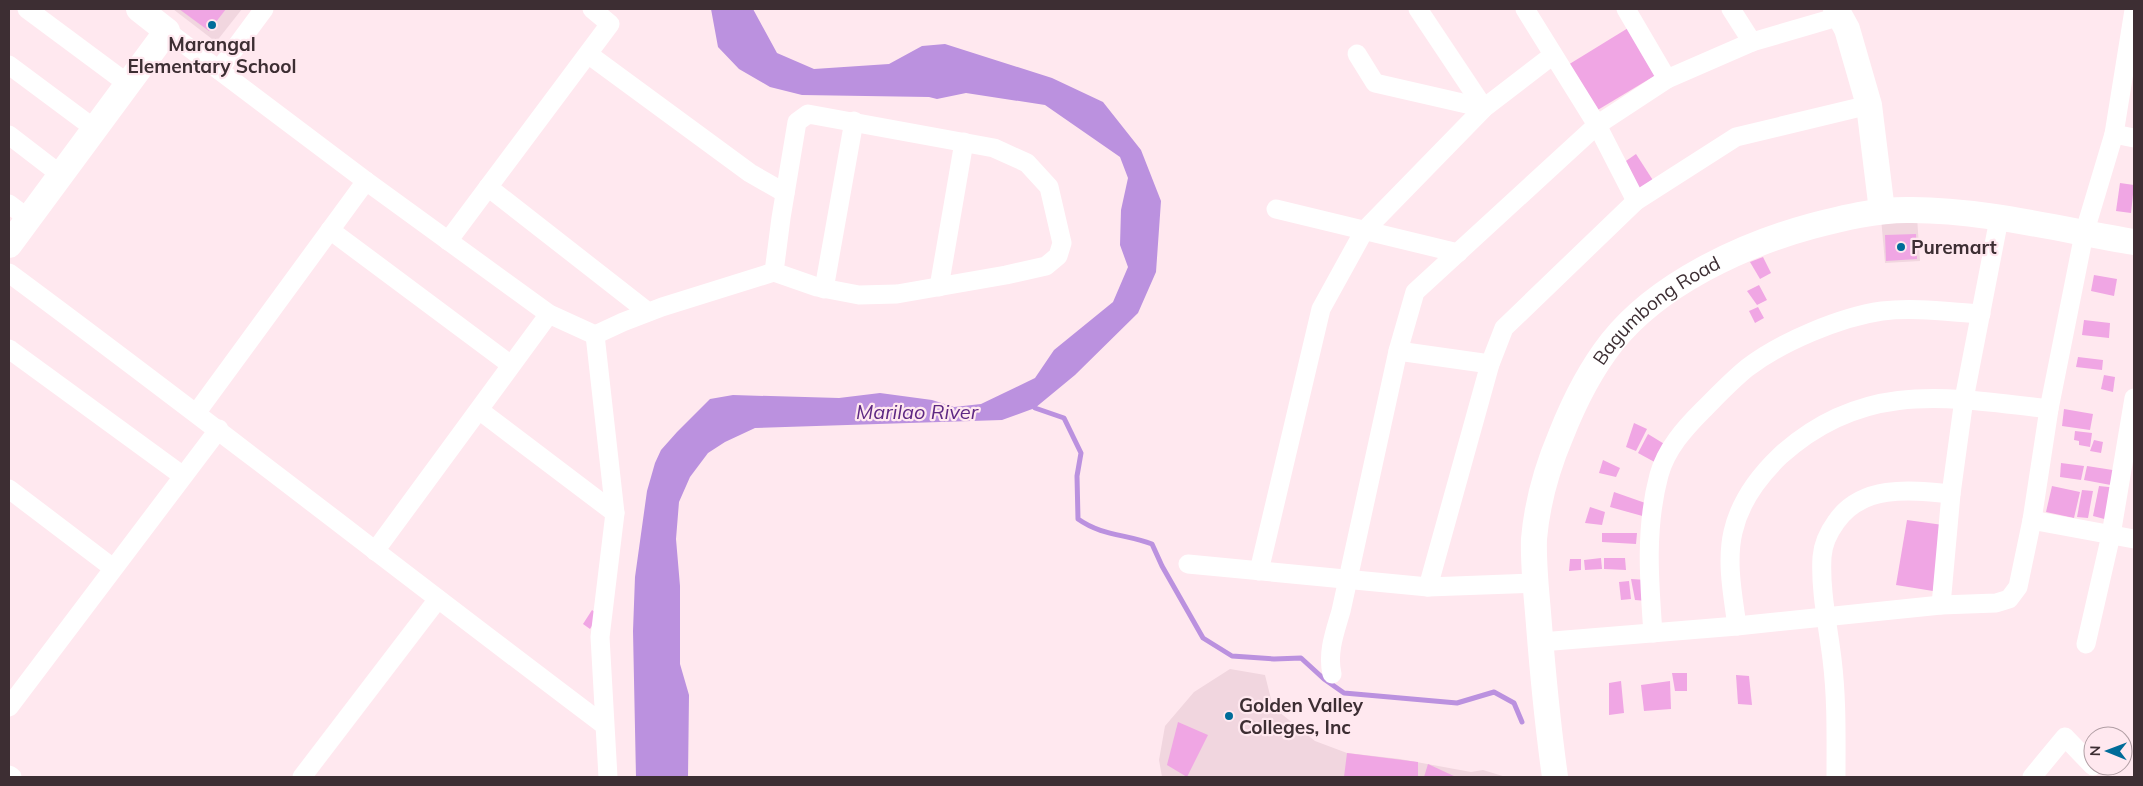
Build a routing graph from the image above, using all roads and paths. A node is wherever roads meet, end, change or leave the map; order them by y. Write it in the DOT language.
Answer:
graph roads {
  1 [pos="27,9"];
  2 [pos="139,9"];
  3 [pos="264,9"];
  4 [pos="592,9"];
  5 [pos="1418,9"];
  6 [pos="1525,9"];
  7 [pos="1626,9"];
  8 [pos="1730,9"];
  9 [pos="2134,10"];
  10 [pos="1839,12"];
  11 [pos="167,31"];
  12 [pos="1752,42"];
  13 [pos="588,54"];
  14 [pos="1356,54"];
  15 [pos="1552,55"];
  16 [pos="9,65"];
  17 [pos="219,70"];
  18 [pos="1668,79"];
  19 [pos="128,84"];
  20 [pos="1869,106"];
  21 [pos="1484,108"];
  22 [pos="854,122"];
  23 [pos="1597,125"];
  24 [pos="95,129"];
  25 [pos="2114,134"];
  26 [pos="9,136"];
  27 [pos="2134,138"];
  28 [pos="964,142"];
  29 [pos="61,175"];
  30 [pos="366,181"];
  31 [pos="488,187"];
  32 [pos="785,193"];
  33 [pos="1636,201"];
  34 [pos="1276,209"];
  35 [pos="19,211"];
  36 [pos="1882,211"];
  37 [pos="1999,219"];
  38 [pos="330,230"];
  39 [pos="1364,231"];
  40 [pos="2084,234"];
  41 [pos="448,241"];
  42 [pos="2134,242"];
  43 [pos="9,246"];
  44 [pos="1458,253"];
  45 [pos="774,272"];
  46 [pos="9,273"];
  47 [pos="939,287"];
  48 [pos="824,289"];
  49 [pos="648,312"];
  50 [pos="549,314"];
  51 [pos="1981,314"];
  52 [pos="595,335"];
  53 [pos="9,349"];
  54 [pos="1398,350"];
  55 [pos="1490,364"];
  56 [pos="511,365"];
  57 [pos="2134,398"];
  58 [pos="1964,399"];
  59 [pos="2049,409"];
  60 [pos="479,410"];
  61 [pos="197,412"];
  62 [pos="219,429"];
  63 [pos="183,476"];
  64 [pos="9,489"];
  65 [pos="1951,494"];
  66 [pos="615,512"];
  67 [pos="2032,520"];
  68 [pos="2111,535"];
  69 [pos="2134,539"];
  70 [pos="375,551"];
  71 [pos="1188,564"];
  72 [pos="114,568"];
  73 [pos="1259,571"];
  74 [pos="1346,580"];
  75 [pos="1536,583"];
  76 [pos="1428,587"];
  77 [pos="438,599"];
  78 [pos="1941,605"];
  79 [pos="1828,617"];
  80 [pos="1737,626"];
  81 [pos="1652,633"];
  82 [pos="1541,642"];
  83 [pos="2086,644"];
  84 [pos="1332,674"];
  85 [pos="9,707"];
  86 [pos="604,725"];
  87 [pos="2083,756"];
  88 [pos="9,775"];
  89 [pos="12,777"];
  90 [pos="302,777"];
  91 [pos="608,777"];
  92 [pos="1555,777"];
  93 [pos="1836,777"];
  94 [pos="2032,777"];
  1 -- 19 [label="street"];
  2 -- 11 [label="street"];
  3 -- 17 [label="street"];
  4 -- 13 [label="street"];
  5 -- 21 [label="street"];
  6 -- 15 [label="street"];
  7 -- 18 [label="street"];
  8 -- 12 [label="street"];
  9 -- 25 [label="street"];
  10 -- 12 [label="street"];
  10 -- 20 [label="street"];
  11 -- 17 [label="street"];
  11 -- 19 [label="street"];
  12 -- 18 [label="street"];
  13 -- 31 [label="street"];
  13 -- 32 [label="street"];
  14 -- 21 [label="street"];
  15 -- 21 [label="street"];
  15 -- 23 [label="street"];
  16 -- 24 [label="street"];
  17 -- 30 [label="street"];
  18 -- 23 [label="street"];
  19 -- 24 [label="street"];
  20 -- 33 [label="street"];
  20 -- 36 [label="street"];
  21 -- 39 [label="street"];
  22 -- 28 [label="street"];
  22 -- 32 [label="street"];
  22 -- 48 [label="street"];
  23 -- 33 [label="street"];
  23 -- 44 [label="street"];
  24 -- 29 [label="street"];
  25 -- 27 [label="street"];
  25 -- 40 [label="street"];
  26 -- 29 [label="street"];
  28 -- 47 [label="street"];
  28 -- 47 [label="street"];
  29 -- 35 [label="street"];
  30 -- 38 [label="street"];
  30 -- 41 [label="street"];
  31 -- 41 [label="street"];
  31 -- 49 [label="street"];
  32 -- 45 [label="street"];
  33 -- 55 [label="street"];
  34 -- 39 [label="street"];
  35 -- 43 [label="street"];
  36 -- 37 [label="street, Bagumbong Road"];
  36 -- 75 [label="street, Bagumbong Road"];
  37 -- 40 [label="street, Bagumbong Road"];
  37 -- 51 [label="street"];
  38 -- 56 [label="street"];
  38 -- 61 [label="street"];
  39 -- 44 [label="street"];
  39 -- 73 [label="street"];
  40 -- 42 [label="street, Bagumbong Road"];
  40 -- 59 [label="street"];
  41 -- 50 [label="street"];
  44 -- 54 [label="street"];
  45 -- 48 [label="street"];
  45 -- 49 [label="street"];
  46 -- 61 [label="street"];
  47 -- 48 [label="street"];
  49 -- 52 [label="street"];
  50 -- 52 [label="street"];
  50 -- 56 [label="street"];
  51 -- 58 [label="street"];
  51 -- 81 [label="street"];
  52 -- 66 [label="street"];
  53 -- 63 [label="street"];
  54 -- 55 [label="street"];
  54 -- 74 [label="street"];
  55 -- 76 [label="street"];
  56 -- 60 [label="street"];
  57 -- 68 [label="street"];
  58 -- 59 [label="street"];
  58 -- 65 [label="street"];
  58 -- 80 [label="street"];
  59 -- 67 [label="street"];
  60 -- 66 [label="street"];
  60 -- 70 [label="street"];
  61 -- 62 [label="street"];
  62 -- 63 [label="street"];
  62 -- 70 [label="street"];
  63 -- 72 [label="street"];
  64 -- 72 [label="street"];
  65 -- 78 [label="street"];
  65 -- 79 [label="street"];
  66 -- 86 [label="street"];
  67 -- 68 [label="street"];
  67 -- 78 [label="street"];
  68 -- 69 [label="street"];
  68 -- 83 [label="street"];
  70 -- 77 [label="street"];
  71 -- 73 [label="street"];
  72 -- 85 [label="street"];
  73 -- 74 [label="street"];
  74 -- 76 [label="street"];
  74 -- 84 [label="street"];
  75 -- 76 [label="street"];
  75 -- 82 [label="street, Bagumbong Road"];
  77 -- 86 [label="street"];
  77 -- 90 [label="street"];
  78 -- 79 [label="street"];
  79 -- 80 [label="street"];
  79 -- 93 [label="street"];
  80 -- 81 [label="street"];
  81 -- 82 [label="street"];
  82 -- 92 [label="street, Bagumbong Road"];
  86 -- 91 [label="street"];
  87 -- 94 [label="street"];
  88 -- 89 [label="street"];
}
